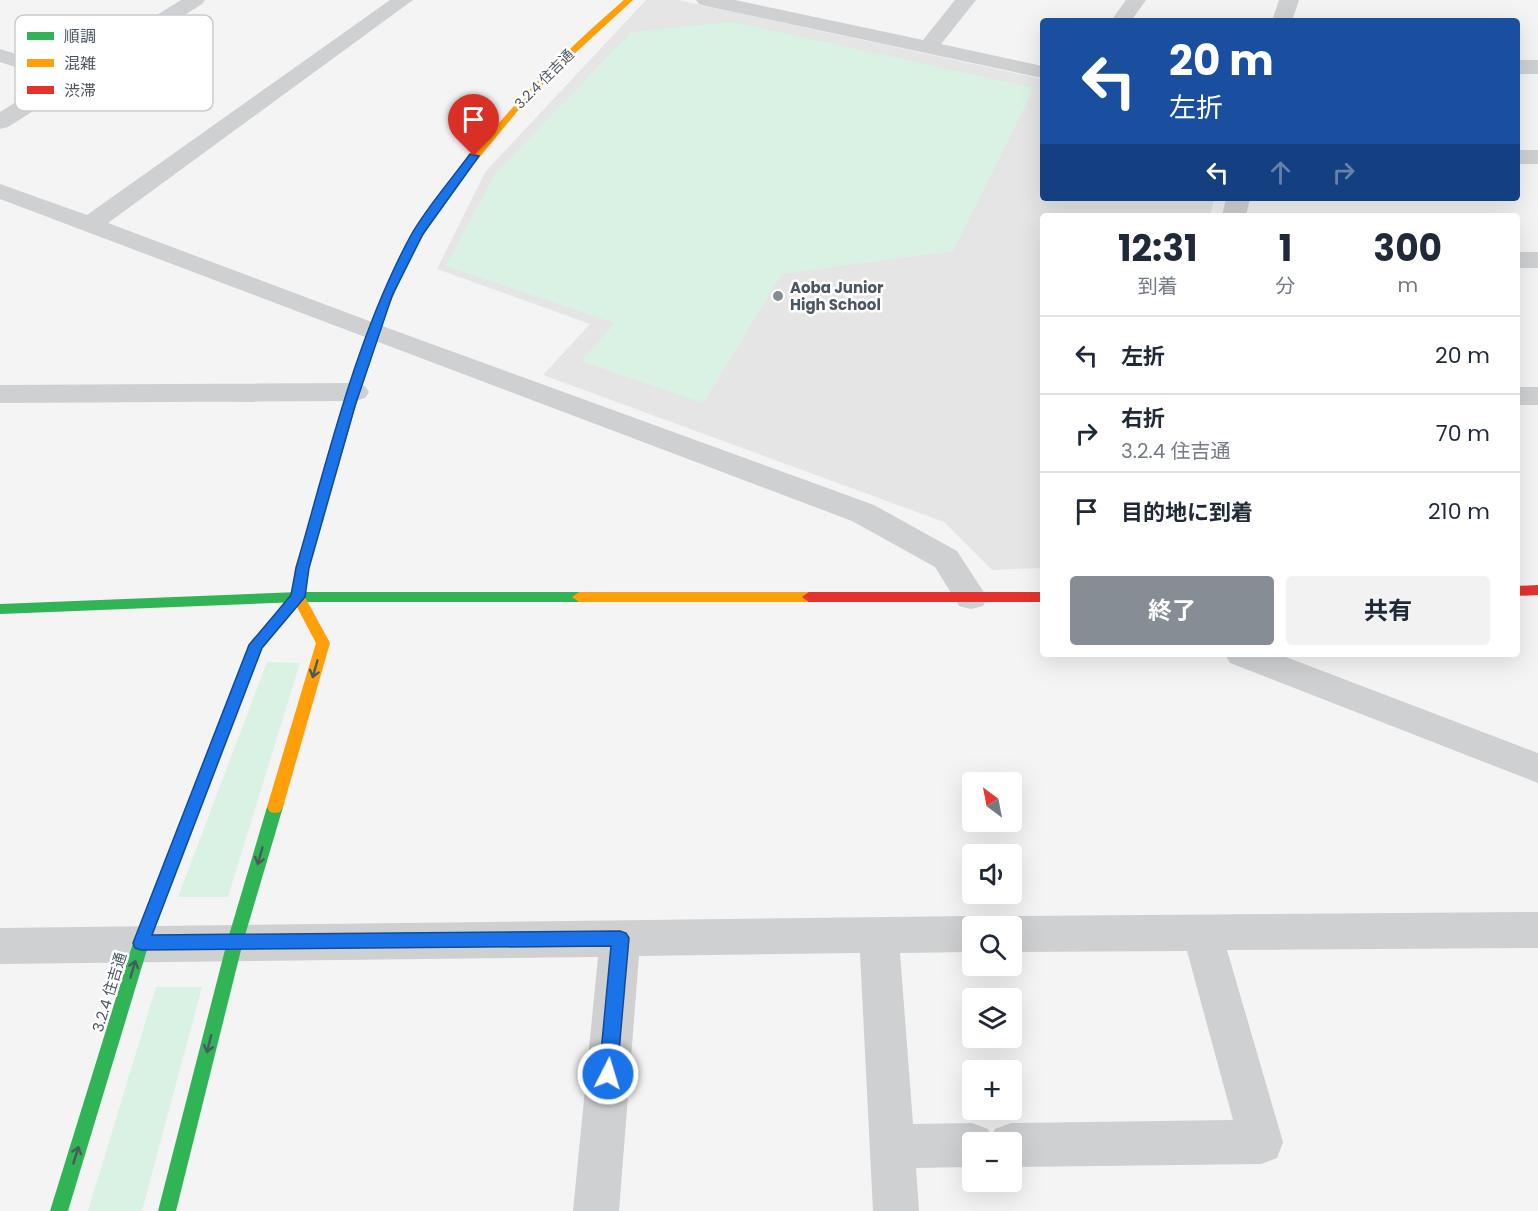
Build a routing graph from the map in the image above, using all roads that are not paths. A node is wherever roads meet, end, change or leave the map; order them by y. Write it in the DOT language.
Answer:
graph roads {
  1 [pos="153,0"];
  2 [pos="403,0"];
  3 [pos="629,0"];
  4 [pos="706,0"];
  5 [pos="808,0"];
  6 [pos="966,0"];
  7 [pos="1136,0"];
  8 [pos="1289,0"];
  9 [pos="188,4"];
  10 [pos="170,15"];
  11 [pos="790,18"];
  12 [pos="1123,18"];
  13 [pos="1283,18"];
  14 [pos="928,47"];
  15 [pos="0,55"];
  16 [pos="15,60"];
  17 [pos="1520,67"];
  18 [pos="1538,67"];
  19 [pos="1040,72"];
  20 [pos="18,111"];
  21 [pos="0,122"];
  22 [pos="1520,157"];
  23 [pos="1538,157"];
  24 [pos="0,191"];
  25 [pos="89,225"];
  26 [pos="1520,260"];
  27 [pos="1538,260"];
  28 [pos="375,333"];
  29 [pos="355,392"];
  30 [pos="0,394"];
  31 [pos="1520,396"];
  32 [pos="1538,396"];
  33 [pos="1538,590"];
  34 [pos="1520,591"];
  35 [pos="298,597"];
  36 [pos="971,597"];
  37 [pos="1040,597"];
  38 [pos="0,609"];
  39 [pos="1250,657"];
  40 [pos="1538,768"];
  41 [pos="1538,930"];
  42 [pos="1202,932"];
  43 [pos="962,934"];
  44 [pos="1022,934"];
  45 [pos="879,935"];
  46 [pos="620,938"];
  47 [pos="235,942"];
  48 [pos="141,943"];
  49 [pos="0,946"];
  50 [pos="962,1145"];
  51 [pos="1022,1145"];
  52 [pos="892,1146"];
  53 [pos="59,1211"];
  54 [pos="167,1211"];
  55 [pos="596,1211"];
  56 [pos="896,1211"];
  1 -- 9 [label="street"];
  2 -- 25 [label="street"];
  3 -- 28 [label="street, 3.2.4 住吉通"];
  4 -- 11 [label="street"];
  5 -- 11 [label="street"];
  6 -- 14 [label="street"];
  7 -- 12 [label="street"];
  8 -- 13 [label="street"];
  9 -- 10 [label="street"];
  11 -- 14 [label="street"];
  14 -- 19 [label="street"];
  15 -- 16 [label="street"];
  17 -- 18 [label="street"];
  20 -- 21 [label="street"];
  22 -- 23 [label="street"];
  24 -- 25 [label="street"];
  25 -- 28 [label="street"];
  26 -- 27 [label="street"];
  28 -- 29 [label="street, 3.2.4 住吉通"];
  28 -- 36 [label="street"];
  29 -- 30 [label="street"];
  29 -- 35 [label="street, 3.2.4 住吉通"];
  31 -- 32 [label="street"];
  33 -- 34 [label="street"];
  35 -- 36 [label="street"];
  35 -- 38 [label="street"];
  35 -- 47 [label="street, one-way"];
  35 -- 48 [label="street, 3.2.4 住吉通"];
  36 -- 37 [label="street"];
  39 -- 40 [label="street"];
  41 -- 42 [label="street"];
  42 -- 44 [label="street"];
  42 -- 51 [label="street"];
  43 -- 45 [label="street"];
  45 -- 46 [label="street"];
  45 -- 52 [label="street"];
  46 -- 47 [label="street"];
  46 -- 55 [label="street"];
  47 -- 48 [label="street"];
  47 -- 54 [label="street, one-way"];
  48 -- 49 [label="street"];
  53 -- 48 [label="street, 3.2.4 住吉通, one-way"];
  50 -- 52 [label="street"];
  52 -- 56 [label="street"];
}
